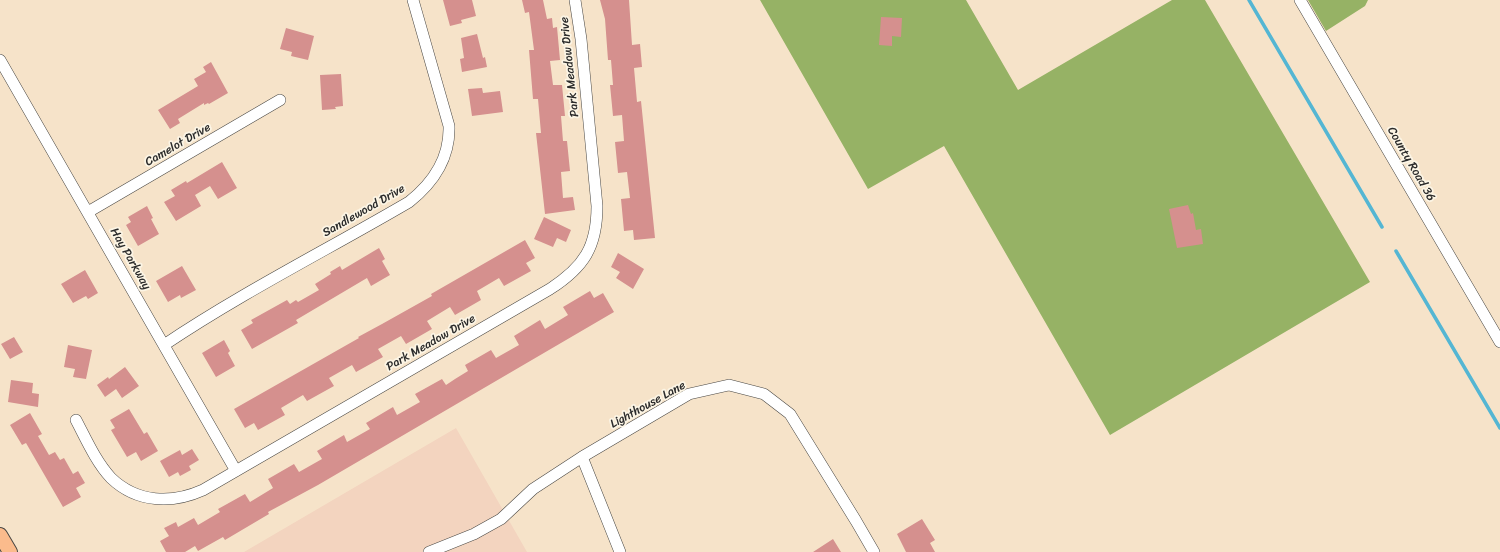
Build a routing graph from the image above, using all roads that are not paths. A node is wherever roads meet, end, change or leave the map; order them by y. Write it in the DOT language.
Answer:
graph roads {
  1 [pos="413,0"];
  2 [pos="575,0"];
  3 [pos="1300,0"];
  4 [pos="0,60"];
  5 [pos="280,100"];
  6 [pos="88,212"];
  7 [pos="1500,342"];
  8 [pos="164,345"];
  9 [pos="76,420"];
  10 [pos="582,457"];
  11 [pos="236,471"];
  12 [pos="0,535"];
  13 [pos="10,552"];
  14 [pos="429,552"];
  15 [pos="620,552"];
  16 [pos="874,552"];
  1 -- 8 [label="street, Sandlewood Drive"];
  2 -- 11 [label="street, Park Meadow Drive"];
  3 -- 7 [label="street, County Road 36"];
  4 -- 6 [label="street, Hay Parkway"];
  5 -- 6 [label="street, Camelot Drive"];
  6 -- 8 [label="street, Hay Parkway"];
  8 -- 11 [label="street, Hay Parkway"];
  9 -- 11 [label="street, Park Meadow Drive"];
  10 -- 14 [label="street, Lighthouse Lane"];
  10 -- 15 [label="street"];
  10 -- 16 [label="street, Lighthouse Lane"];
  12 -- 13 [label="main road"];
}
